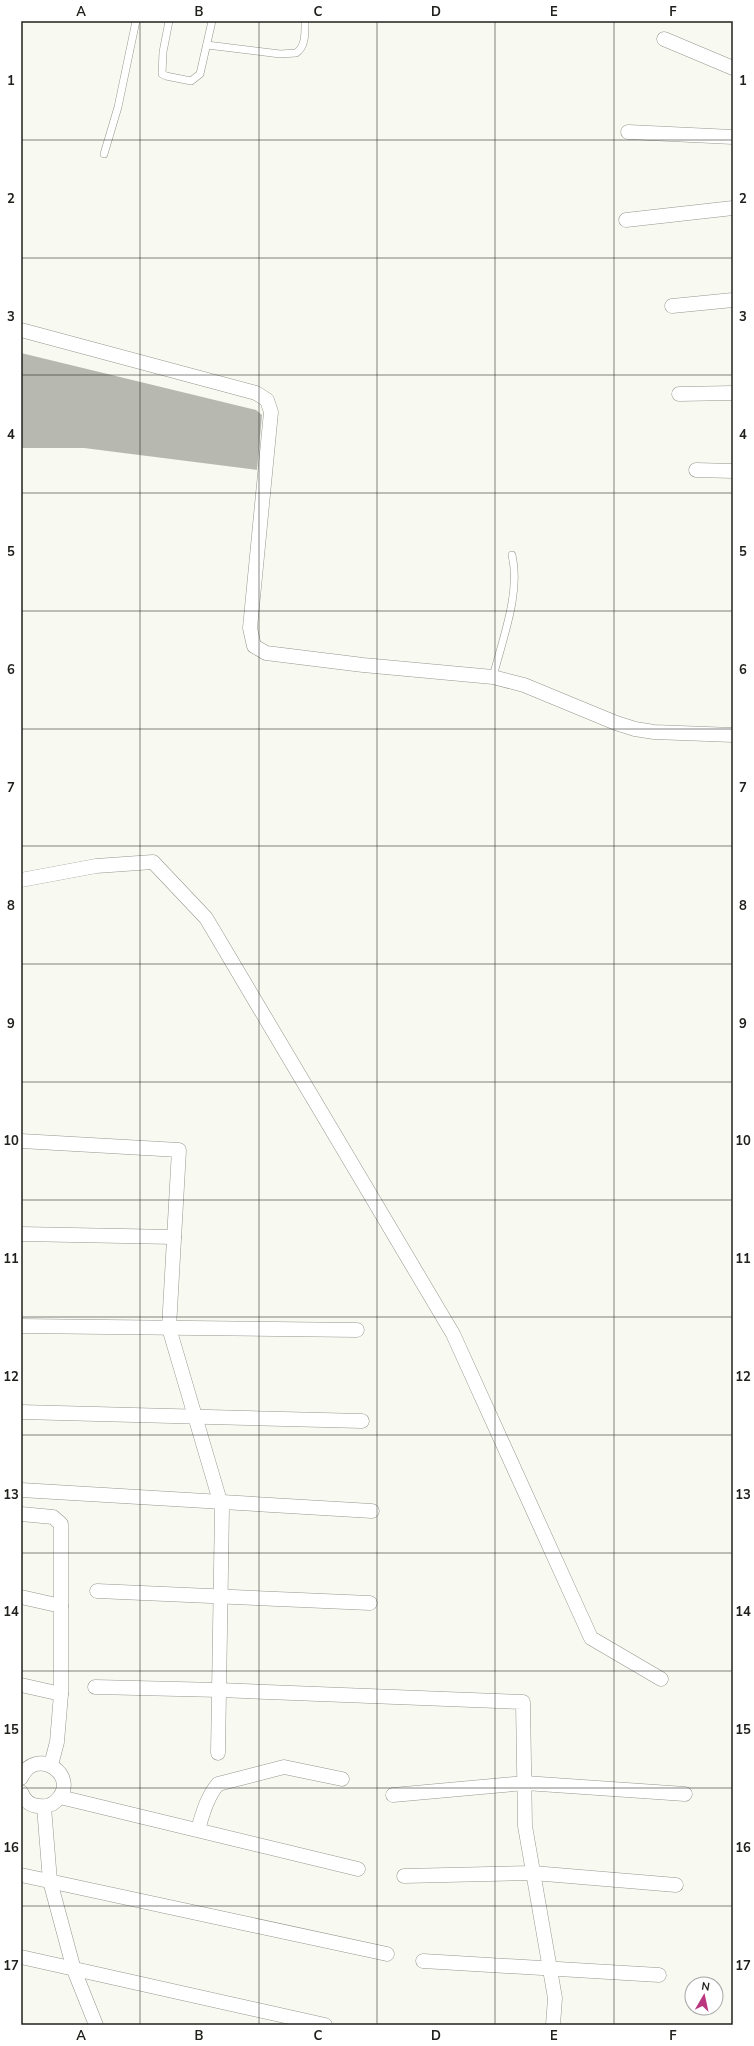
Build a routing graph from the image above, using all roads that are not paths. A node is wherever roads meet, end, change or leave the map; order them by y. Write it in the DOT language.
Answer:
graph roads {
  1 [pos="136,21"];
  2 [pos="169,21"];
  3 [pos="212,21"];
  4 [pos="305,21"];
  5 [pos="664,39"];
  6 [pos="207,45"];
  7 [pos="733,68"];
  8 [pos="628,132"];
  9 [pos="733,137"];
  10 [pos="104,154"];
  11 [pos="733,208"];
  12 [pos="626,220"];
  13 [pos="733,300"];
  14 [pos="672,306"];
  15 [pos="21,330"];
  16 [pos="733,393"];
  17 [pos="679,394"];
  18 [pos="696,470"];
  19 [pos="733,471"];
  20 [pos="512,555"];
  21 [pos="493,677"];
  22 [pos="733,735"];
  23 [pos="21,880"];
  24 [pos="21,1141"];
  25 [pos="21,1234"];
  26 [pos="174,1237"];
  27 [pos="21,1326"];
  28 [pos="169,1328"];
  29 [pos="357,1330"];
  30 [pos="21,1412"];
  31 [pos="195,1416"];
  32 [pos="362,1421"];
  33 [pos="21,1490"];
  34 [pos="220,1502"];
  35 [pos="372,1511"];
  36 [pos="21,1514"];
  37 [pos="97,1591"];
  38 [pos="21,1597"];
  39 [pos="221,1597"];
  40 [pos="370,1603"];
  41 [pos="61,1606"];
  42 [pos="662,1679"];
  43 [pos="21,1685"];
  44 [pos="95,1687"];
  45 [pos="219,1690"];
  46 [pos="61,1694"];
  47 [pos="218,1754"];
  48 [pos="51,1765"];
  49 [pos="21,1778"];
  50 [pos="342,1779"];
  51 [pos="525,1783"];
  52 [pos="21,1792"];
  53 [pos="684,1794"];
  54 [pos="393,1795"];
  55 [pos="60,1798"];
  56 [pos="44,1807"];
  57 [pos="198,1829"];
  58 [pos="358,1869"];
  59 [pos="533,1873"];
  60 [pos="21,1875"];
  61 [pos="404,1876"];
  62 [pos="50,1882"];
  63 [pos="676,1885"];
  64 [pos="387,1954"];
  65 [pos="21,1957"];
  66 [pos="423,1961"];
  67 [pos="550,1969"];
  68 [pos="74,1970"];
  69 [pos="659,1975"];
  70 [pos="96,2025"];
  71 [pos="325,2025"];
  72 [pos="553,2025"];
  1 -- 10 [label="lane"];
  2 -- 6 [label="lane"];
  3 -- 6 [label="lane"];
  4 -- 6 [label="lane"];
  5 -- 7 [label="street"];
  8 -- 9 [label="street"];
  11 -- 12 [label="street"];
  13 -- 14 [label="street"];
  15 -- 21 [label="street"];
  16 -- 17 [label="street"];
  18 -- 19 [label="street"];
  20 -- 21 [label="lane"];
  21 -- 22 [label="street"];
  23 -- 42 [label="street"];
  24 -- 26 [label="street"];
  25 -- 26 [label="street"];
  26 -- 28 [label="street"];
  27 -- 28 [label="street"];
  28 -- 29 [label="street"];
  28 -- 31 [label="street"];
  30 -- 31 [label="street"];
  31 -- 32 [label="street"];
  31 -- 34 [label="street"];
  33 -- 34 [label="street"];
  34 -- 35 [label="street"];
  34 -- 39 [label="street"];
  36 -- 41 [label="street"];
  37 -- 39 [label="street"];
  38 -- 41 [label="street"];
  39 -- 40 [label="street"];
  39 -- 45 [label="street"];
  41 -- 46 [label="street"];
  43 -- 46 [label="street"];
  44 -- 45 [label="street"];
  45 -- 47 [label="street"];
  45 -- 51 [label="street"];
  46 -- 48 [label="street"];
  48 -- 49 [label="street"];
  48 -- 55 [label="street"];
  50 -- 57 [label="street"];
  51 -- 53 [label="street"];
  51 -- 54 [label="street"];
  51 -- 59 [label="street"];
  52 -- 56 [label="street"];
  55 -- 56 [label="street"];
  55 -- 57 [label="street"];
  56 -- 62 [label="street"];
  57 -- 58 [label="street"];
  59 -- 61 [label="street"];
  59 -- 63 [label="street"];
  59 -- 67 [label="street"];
  60 -- 62 [label="street"];
  62 -- 64 [label="street"];
  62 -- 68 [label="street"];
  65 -- 68 [label="street"];
  66 -- 67 [label="street"];
  67 -- 69 [label="street"];
  67 -- 72 [label="street"];
  68 -- 70 [label="street"];
  68 -- 71 [label="street"];
}
